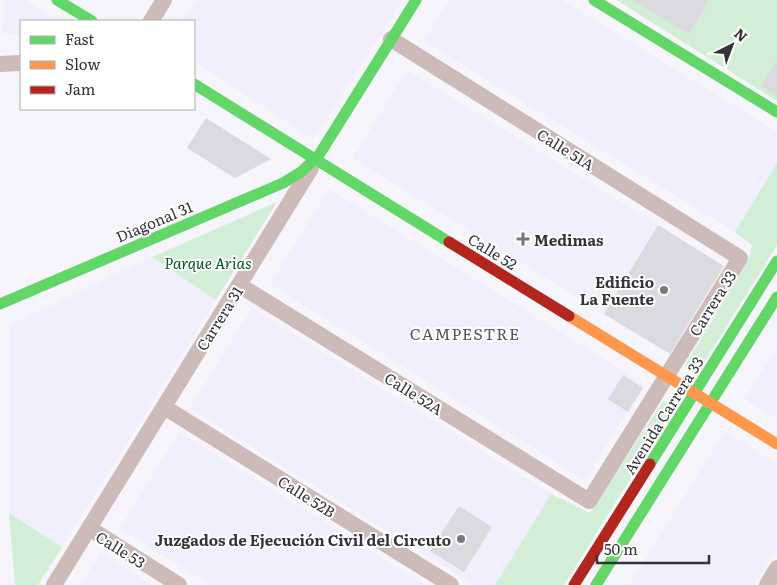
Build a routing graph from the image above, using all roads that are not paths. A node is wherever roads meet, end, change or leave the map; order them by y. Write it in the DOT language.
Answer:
graph roads {
  1 [pos="57,0"];
  2 [pos="164,0"];
  3 [pos="416,0"];
  4 [pos="594,0"];
  5 [pos="90,20"];
  6 [pos="152,20"];
  7 [pos="391,39"];
  8 [pos="20,63"];
  9 [pos="0,64"];
  10 [pos="195,85"];
  11 [pos="777,112"];
  12 [pos="316,160"];
  13 [pos="740,258"];
  14 [pos="777,261"];
  15 [pos="239,285"];
  16 [pos="777,297"];
  17 [pos="0,304"];
  18 [pos="667,376"];
  19 [pos="694,393"];
  20 [pos="711,403"];
  21 [pos="164,407"];
  22 [pos="777,444"];
  23 [pos="590,501"];
  24 [pos="89,528"];
  25 [pos="777,568"];
  26 [pos="54,585"];
  27 [pos="179,585"];
  28 [pos="451,585"];
  29 [pos="574,585"];
  30 [pos="596,585"];
  31 [pos="767,585"];
  1 -- 5 [label="street"];
  2 -- 6 [label="street"];
  3 -- 7 [label="street, Carrera 31"];
  4 -- 11 [label="street"];
  7 -- 12 [label="street, Carrera 31"];
  7 -- 13 [label="street, Calle 51A"];
  8 -- 9 [label="street"];
  10 -- 12 [label="street, Calle 52"];
  12 -- 15 [label="street, Carrera 31"];
  12 -- 17 [label="street, Diagonal 31"];
  12 -- 18 [label="street, Calle 52"];
  13 -- 18 [label="street, Carrera 33"];
  14 -- 19 [label="street, Avenida Carrera 33"];
  15 -- 21 [label="street, Carrera 31"];
  15 -- 23 [label="street, Calle 52A"];
  16 -- 20 [label="street"];
  18 -- 19 [label="street, Calle 52"];
  18 -- 23 [label="street, Carrera 33"];
  19 -- 20 [label="street, Calle 52"];
  19 -- 29 [label="street, Avenida Carrera 33"];
  20 -- 22 [label="street, Calle 52"];
  20 -- 30 [label="street"];
  21 -- 24 [label="street, Carrera 31"];
  21 -- 28 [label="street, Calle 52B"];
  24 -- 26 [label="street, Carrera 31"];
  24 -- 27 [label="street, Calle 53"];
  25 -- 31 [label="street"];
}
